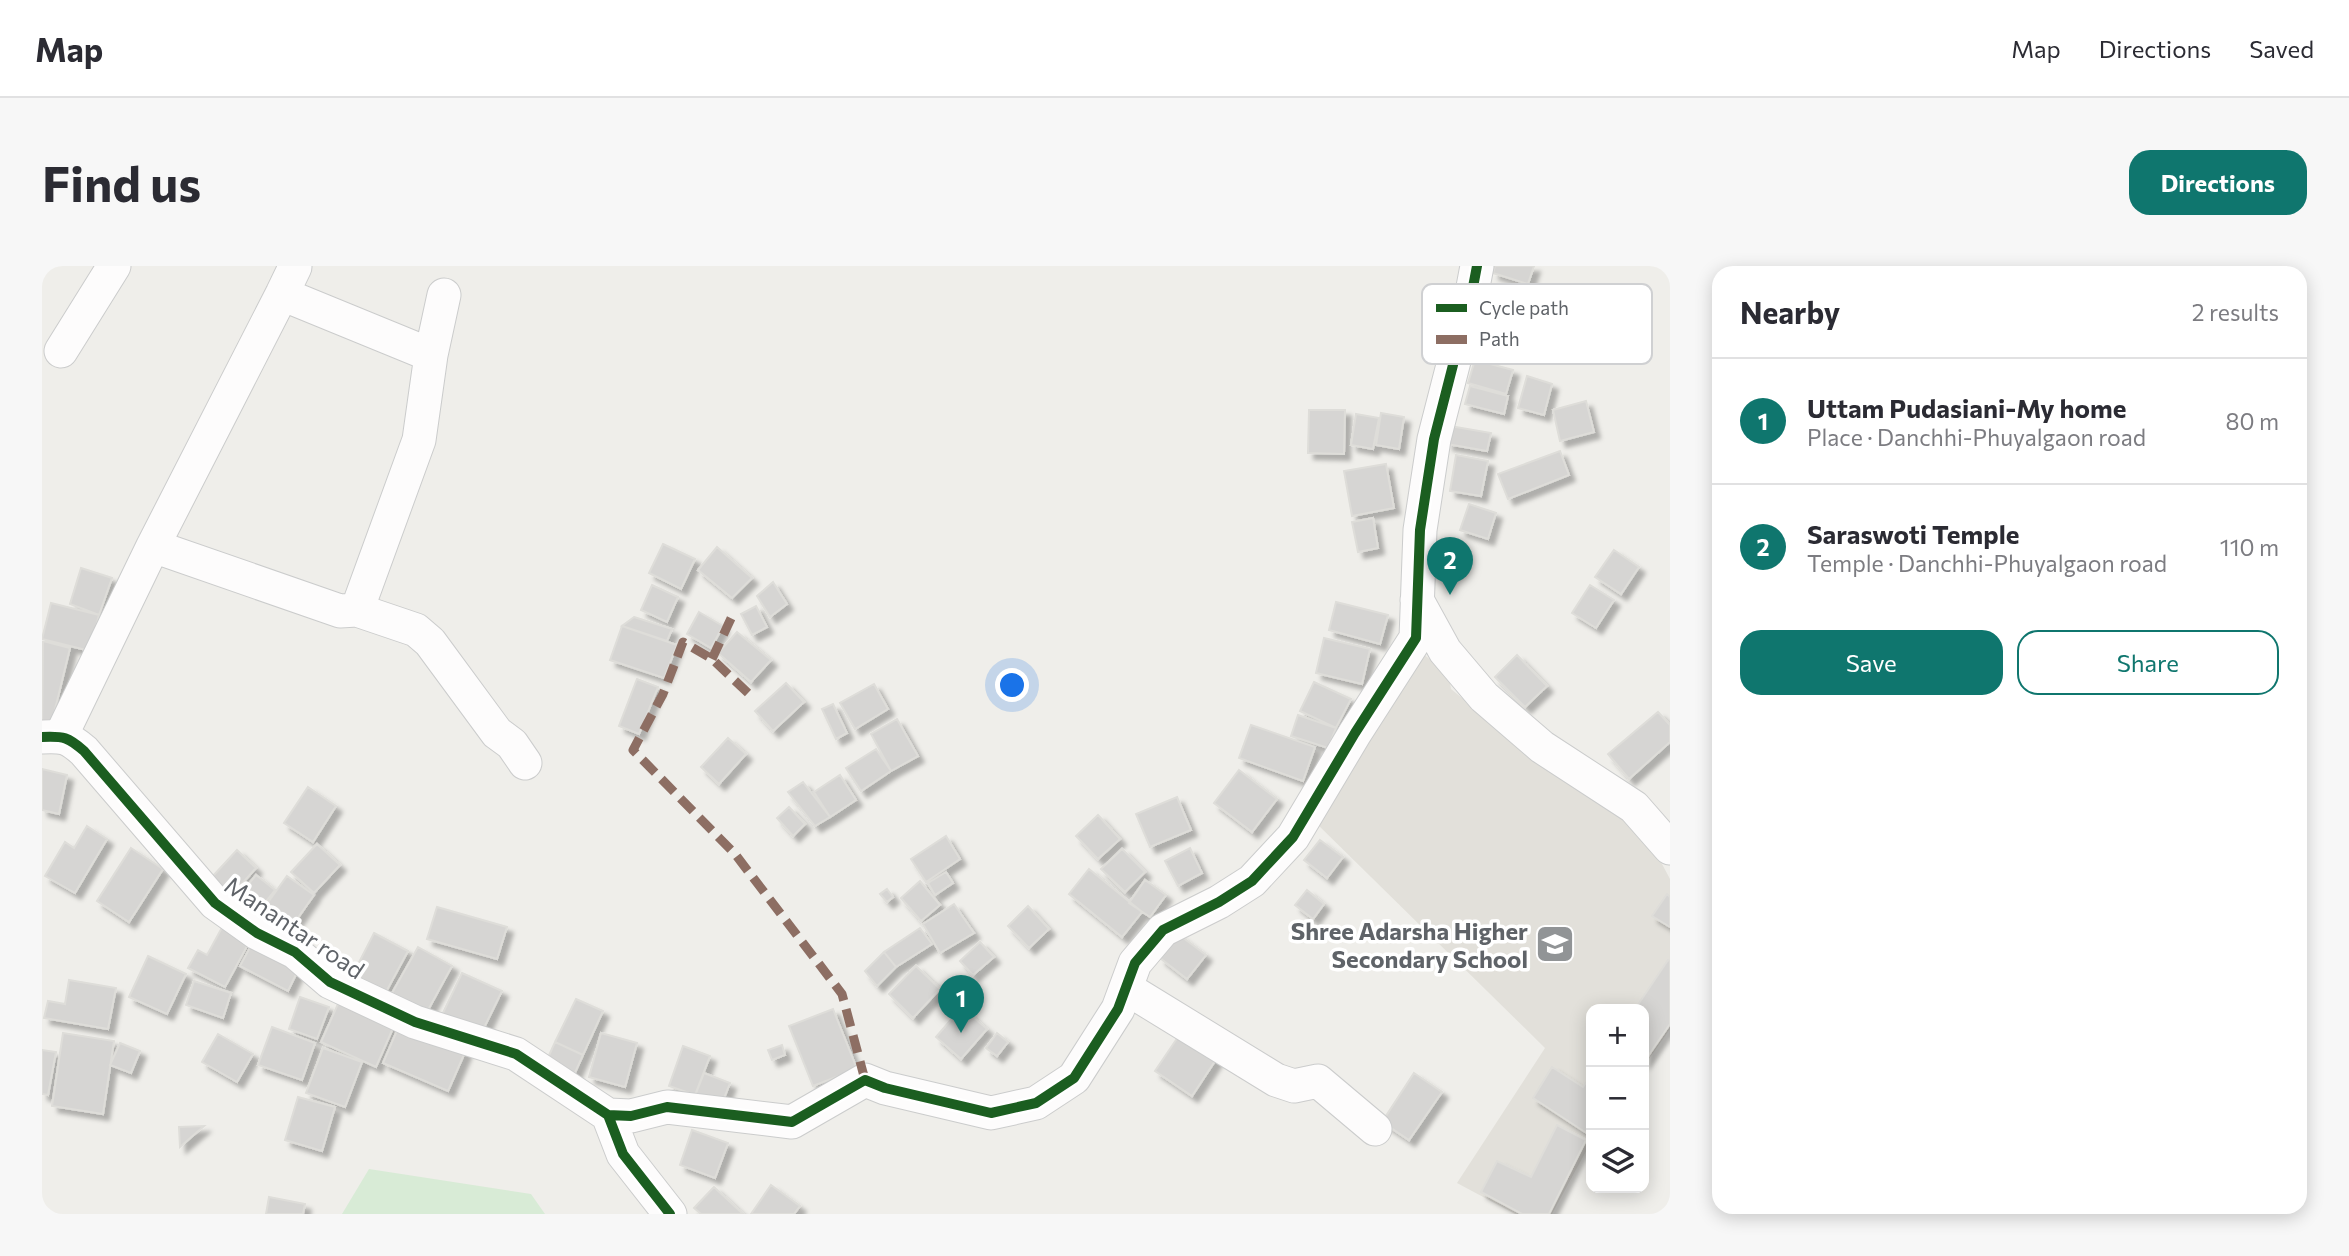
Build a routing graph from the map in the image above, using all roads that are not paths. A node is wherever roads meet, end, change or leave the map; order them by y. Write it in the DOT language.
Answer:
graph roads {
  1 [pos="114,266"];
  2 [pos="1477,266"];
  3 [pos="288,280"];
  4 [pos="1474,284"];
  5 [pos="444,295"];
  6 [pos="61,351"];
  7 [pos="431,355"];
  8 [pos="1454,364"];
  9 [pos="153,546"];
  10 [pos="1416,598"];
  11 [pos="356,610"];
  12 [pos="51,736"];
  13 [pos="526,763"];
  14 [pos="1670,848"];
  15 [pos="1126,988"];
  16 [pos="608,1115"];
  17 [pos="1375,1129"];
  18 [pos="670,1214"];
  1 -- 6 [label="street"];
  2 -- 4 [label="street"];
  3 -- 7 [label="street"];
  3 -- 9 [label="street"];
  5 -- 7 [label="street"];
  7 -- 11 [label="street"];
  8 -- 10 [label="street"];
  9 -- 11 [label="street"];
  9 -- 12 [label="street"];
  10 -- 14 [label="street"];
  10 -- 15 [label="street"];
  11 -- 13 [label="street"];
  12 -- 16 [label="street, Manantar road"];
  15 -- 16 [label="street"];
  15 -- 17 [label="street"];
  16 -- 18 [label="street"];
}
